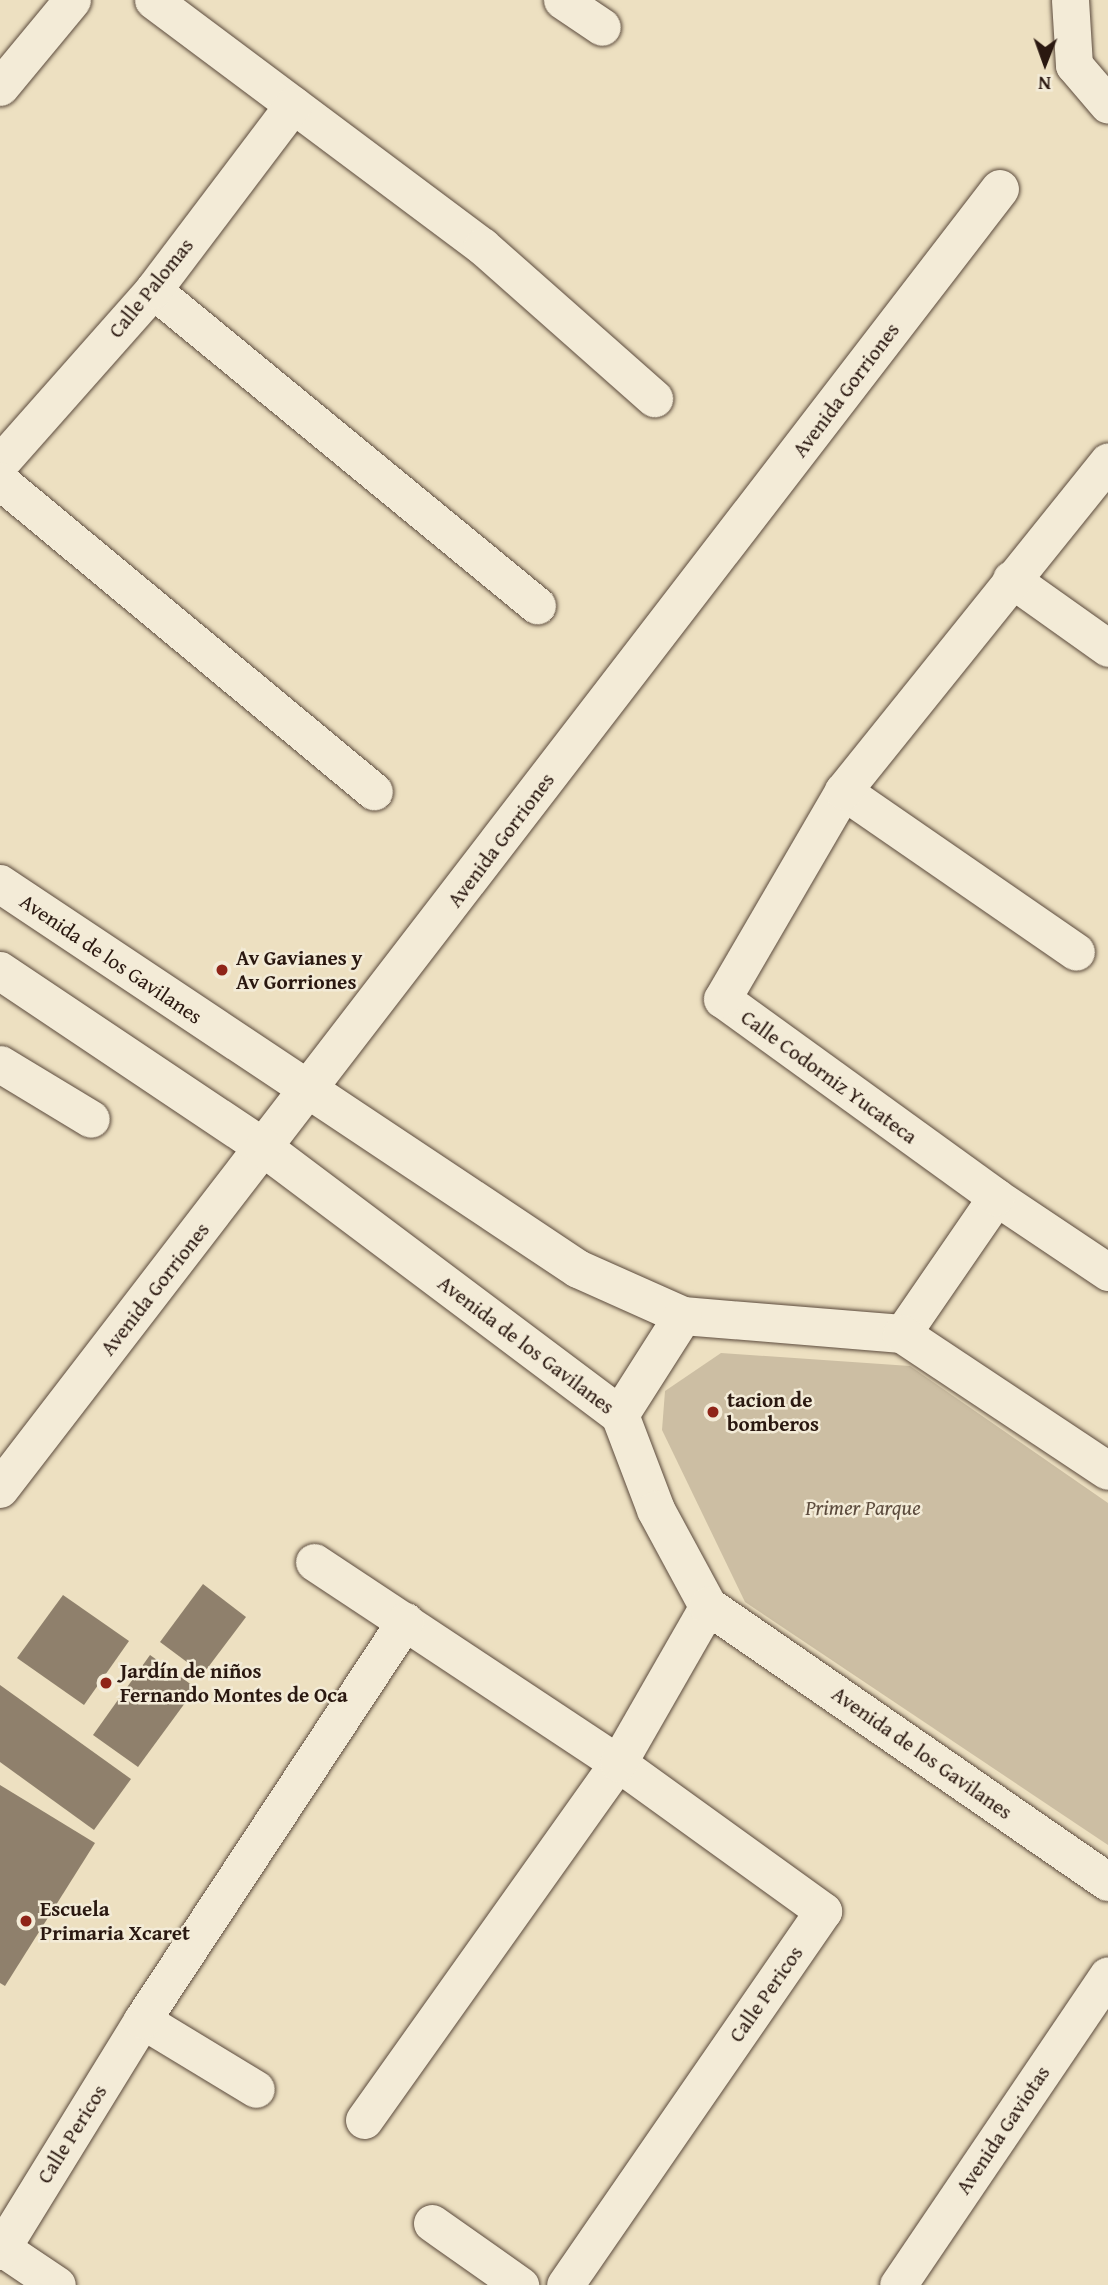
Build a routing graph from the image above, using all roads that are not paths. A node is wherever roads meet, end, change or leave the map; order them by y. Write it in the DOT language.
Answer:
graph roads {
  1 [pos="72,0"];
  2 [pos="153,0"];
  3 [pos="562,0"];
  4 [pos="1070,0"];
  5 [pos="602,27"];
  6 [pos="0,87"];
  7 [pos="293,105"];
  8 [pos="1108,105"];
  9 [pos="1000,190"];
  10 [pos="153,290"];
  11 [pos="654,398"];
  12 [pos="1108,461"];
  13 [pos="0,463"];
  14 [pos="0,481"];
  15 [pos="1011,579"];
  16 [pos="537,605"];
  17 [pos="1108,648"];
  18 [pos="374,791"];
  19 [pos="843,791"];
  20 [pos="0,884"];
  21 [pos="1076,952"];
  22 [pos="0,971"];
  23 [pos="0,1064"];
  24 [pos="308,1092"];
  25 [pos="92,1119"];
  26 [pos="264,1148"];
  27 [pos="996,1197"];
  28 [pos="1108,1272"];
  29 [pos="683,1316"];
  30 [pos="902,1334"];
  31 [pos="620,1415"];
  32 [pos="1108,1471"];
  33 [pos="0,1489"];
  34 [pos="314,1562"];
  35 [pos="708,1606"];
  36 [pos="405,1621"];
  37 [pos="618,1763"];
  38 [pos="1108,1882"];
  39 [pos="1108,1975"];
  40 [pos="142,2020"];
  41 [pos="257,2089"];
  42 [pos="364,2120"];
  43 [pos="432,2223"];
  44 [pos="1,2249"];
  45 [pos="57,2285"];
  46 [pos="520,2285"];
  47 [pos="565,2285"];
  48 [pos="898,2285"];
  1 -- 6 [label="street"];
  2 -- 7 [label="street"];
  3 -- 5 [label="street"];
  4 -- 8 [label="street"];
  7 -- 10 [label="street, Calle Palomas"];
  7 -- 11 [label="street"];
  9 -- 24 [label="main road, Avenida Gorriones"];
  10 -- 13 [label="street, Calle Palomas"];
  10 -- 16 [label="street"];
  12 -- 15 [label="street, Calle Codorniz Yucateca"];
  14 -- 18 [label="street"];
  15 -- 17 [label="street"];
  15 -- 19 [label="street, Calle Codorniz Yucateca"];
  19 -- 21 [label="street"];
  19 -- 27 [label="street, Calle Codorniz Yucateca"];
  20 -- 24 [label="main road, Avenida de los Gavilanes"];
  22 -- 26 [label="main road, Avenida de los Gavilanes"];
  23 -- 25 [label="street"];
  24 -- 26 [label="main road, Avenida Gorriones"];
  24 -- 29 [label="main road, Avenida de los Gavilanes"];
  26 -- 31 [label="main road, Avenida de los Gavilanes"];
  26 -- 33 [label="main road, Avenida Gorriones"];
  27 -- 28 [label="street, Calle Codorniz Yucateca"];
  27 -- 30 [label="street"];
  29 -- 30 [label="main road, Avenida de los Gavilanes"];
  29 -- 31 [label="main road"];
  30 -- 32 [label="main road, Avenida de los Gavilanes"];
  31 -- 35 [label="main road, Avenida de los Gavilanes"];
  34 -- 36 [label="street, Calle Pericos"];
  35 -- 37 [label="street"];
  35 -- 38 [label="main road, Avenida de los Gavilanes"];
  36 -- 37 [label="street, Calle Pericos"];
  36 -- 40 [label="street, Calle Pericos"];
  37 -- 42 [label="street"];
  37 -- 47 [label="street, Calle Pericos"];
  39 -- 48 [label="street, Avenida Gaviotas"];
  40 -- 41 [label="street"];
  40 -- 44 [label="street, Calle Pericos"];
  43 -- 46 [label="street"];
  44 -- 45 [label="street, Calle Pericos"];
}
